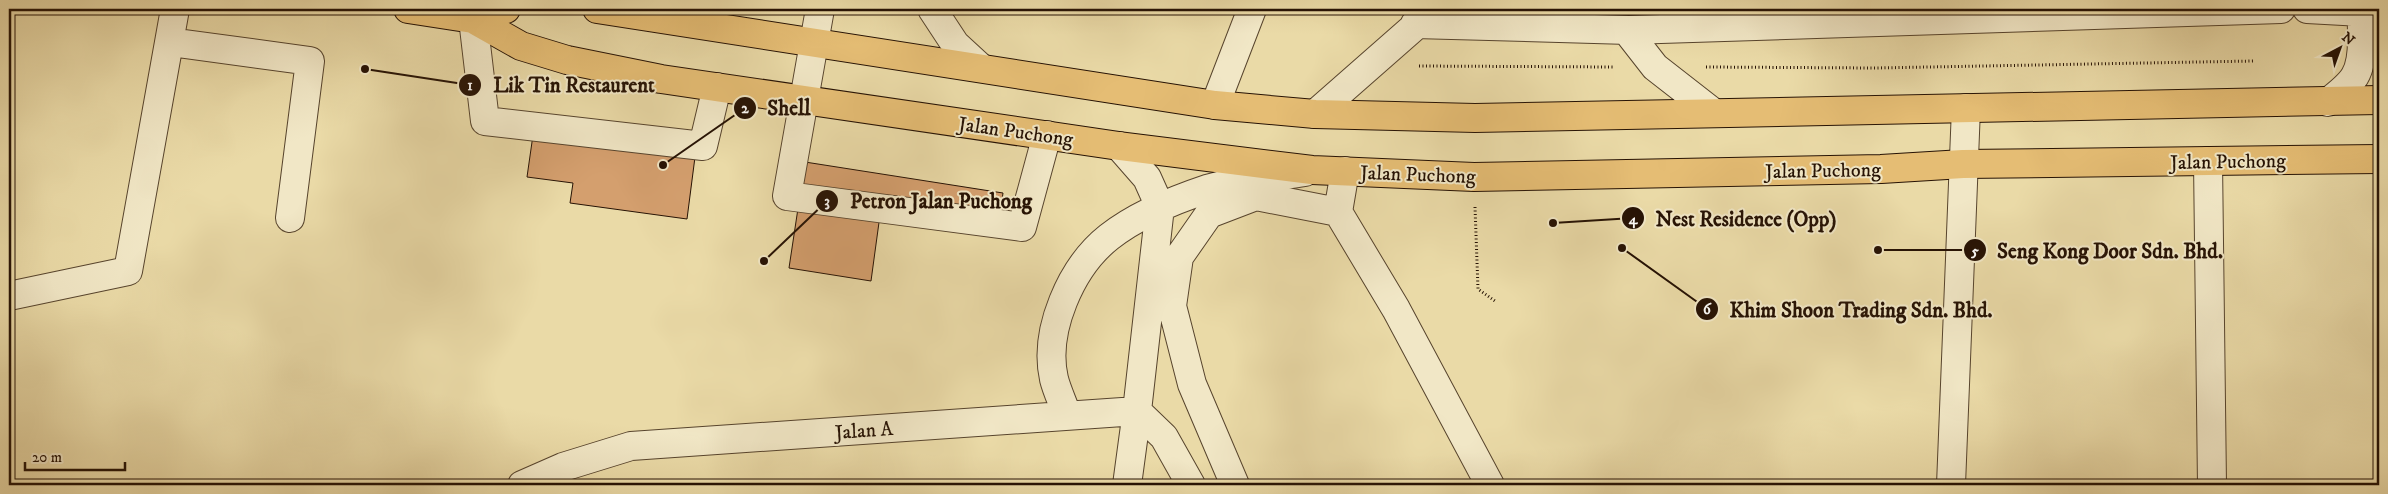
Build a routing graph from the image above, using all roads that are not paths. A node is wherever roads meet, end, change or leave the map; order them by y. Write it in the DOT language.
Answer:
graph roads {
  1 [pos="175,9"];
  2 [pos="408,9"];
  3 [pos="506,9"];
  4 [pos="597,9"];
  5 [pos="820,9"];
  6 [pos="932,9"];
  7 [pos="1252,9"];
  8 [pos="2281,9"];
  9 [pos="2307,9"];
  10 [pos="2362,10"];
  11 [pos="1425,16"];
  12 [pos="473,20"];
  13 [pos="1629,30"];
  14 [pos="814,41"];
  15 [pos="170,42"];
  16 [pos="980,67"];
  17 [pos="717,87"];
  18 [pos="803,99"];
  19 [pos="2379,100"];
  20 [pos="2328,102"];
  21 [pos="1215,105"];
  22 [pos="1966,108"];
  23 [pos="1714,113"];
  24 [pos="1315,114"];
  25 [pos="1047,135"];
  26 [pos="1119,146"];
  27 [pos="2379,159"];
  28 [pos="2208,161"];
  29 [pos="1963,164"];
  30 [pos="1312,170"];
  31 [pos="1345,171"];
  32 [pos="1160,207"];
  33 [pos="1338,212"];
  34 [pos="290,218"];
  35 [pos="9,296"];
  36 [pos="1161,312"];
  37 [pos="1137,411"];
  38 [pos="1067,415"];
  39 [pos="567,476"];
  40 [pos="522,485"];
  41 [pos="1127,485"];
  42 [pos="1191,485"];
  43 [pos="1235,485"];
  44 [pos="1490,485"];
  45 [pos="1951,485"];
  46 [pos="2212,485"];
  1 -- 15 [label="street"];
  2 -- 12 [label="main road, Jalan Puchong"];
  3 -- 12 [label="main road, Jalan Puchong"];
  4 -- 14 [label="main road"];
  5 -- 14 [label="street"];
  6 -- 16 [label="street"];
  7 -- 21 [label="street"];
  8 -- 13 [label="street"];
  9 -- 10 [label="street"];
  10 -- 20 [label="street"];
  11 -- 13 [label="street"];
  11 -- 24 [label="street"];
  12 -- 17 [label="main road, Jalan Puchong"];
  12 -- 17 [label="street"];
  13 -- 23 [label="street"];
  14 -- 16 [label="main road"];
  14 -- 18 [label="street"];
  15 -- 34 [label="street"];
  15 -- 35 [label="street"];
  16 -- 21 [label="main road"];
  17 -- 18 [label="main road, Jalan Puchong"];
  18 -- 25 [label="main road, Jalan Puchong"];
  18 -- 25 [label="street"];
  19 -- 20 [label="main road"];
  20 -- 22 [label="main road"];
  21 -- 24 [label="main road"];
  22 -- 23 [label="main road"];
  22 -- 29 [label="street"];
  23 -- 24 [label="main road"];
  25 -- 26 [label="main road, Jalan Puchong"];
  26 -- 30 [label="main road, Jalan Puchong"];
  26 -- 32 [label="street"];
  27 -- 28 [label="main road, Jalan Puchong"];
  28 -- 29 [label="main road, Jalan Puchong"];
  28 -- 46 [label="street"];
  29 -- 31 [label="main road, Jalan Puchong"];
  29 -- 45 [label="street"];
  30 -- 31 [label="main road, Jalan Puchong"];
  30 -- 32 [label="street"];
  31 -- 33 [label="street"];
  32 -- 36 [label="street"];
  32 -- 38 [label="street"];
  33 -- 36 [label="street"];
  33 -- 44 [label="street"];
  36 -- 37 [label="street"];
  36 -- 43 [label="street"];
  37 -- 38 [label="street, Jalan A"];
  37 -- 41 [label="street"];
  37 -- 42 [label="street"];
  38 -- 39 [label="street, Jalan A"];
  39 -- 40 [label="street, Jalan A"];
}
